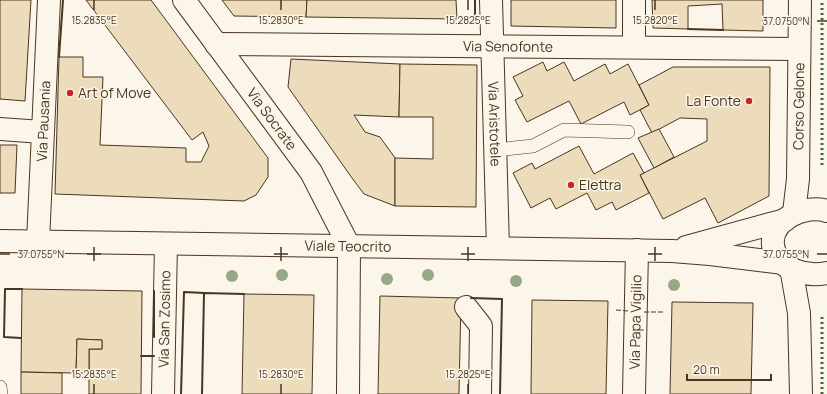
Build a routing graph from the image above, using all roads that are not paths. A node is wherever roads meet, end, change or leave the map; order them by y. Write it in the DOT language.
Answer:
graph roads {
  1 [pos="49,0"];
  2 [pos="184,0"];
  3 [pos="491,0"];
  4 [pos="634,0"];
  5 [pos="800,0"];
  6 [pos="216,44"];
  7 [pos="492,46"];
  8 [pos="634,47"];
  9 [pos="799,49"];
  10 [pos="0,129"];
  11 [pos="42,132"];
  12 [pos="628,132"];
  13 [pos="495,150"];
  14 [pos="827,211"];
  15 [pos="790,217"];
  16 [pos="0,241"];
  17 [pos="38,242"];
  18 [pos="166,244"];
  19 [pos="349,246"];
  20 [pos="498,248"];
  21 [pos="637,250"];
  22 [pos="672,251"];
  23 [pos="788,266"];
  24 [pos="827,273"];
  25 [pos="466,307"];
  26 [pos="0,387"];
  27 [pos="1,394"];
  28 [pos="163,394"];
  29 [pos="348,394"];
  30 [pos="480,394"];
  31 [pos="634,394"];
  32 [pos="801,394"];
  1 -- 11 [label="street, Via Pausania"];
  2 -- 6 [label="street, Via Socrate"];
  3 -- 7 [label="street, Via Aristotele"];
  4 -- 8 [label="street"];
  5 -- 9 [label="street, Corso Gelone"];
  6 -- 7 [label="street, Via Senofonte"];
  6 -- 19 [label="street, Via Socrate"];
  7 -- 8 [label="street, Via Senofonte"];
  7 -- 13 [label="street, Via Aristotele"];
  8 -- 9 [label="street, Via Senofonte"];
  9 -- 15 [label="street, Corso Gelone"];
  10 -- 11 [label="street"];
  11 -- 17 [label="street, Via Pausania"];
  12 -- 13 [label="lane"];
  13 -- 20 [label="street, Via Aristotele"];
  14 -- 15 [label="street"];
  15 -- 22 [label="street"];
  15 -- 23 [label="street"];
  16 -- 17 [label="street, Viale Teocrito"];
  17 -- 18 [label="street, Viale Teocrito"];
  18 -- 19 [label="street, Viale Teocrito"];
  18 -- 28 [label="street, Via San Zosimo"];
  19 -- 20 [label="street, Viale Teocrito"];
  19 -- 29 [label="street"];
  20 -- 21 [label="street, Viale Teocrito"];
  21 -- 22 [label="street, Viale Teocrito"];
  21 -- 31 [label="street, Via Papa Vigilio"];
  22 -- 23 [label="street"];
  23 -- 24 [label="street"];
  23 -- 32 [label="street"];
  25 -- 30 [label="street"];
  26 -- 27 [label="lane"];
}
